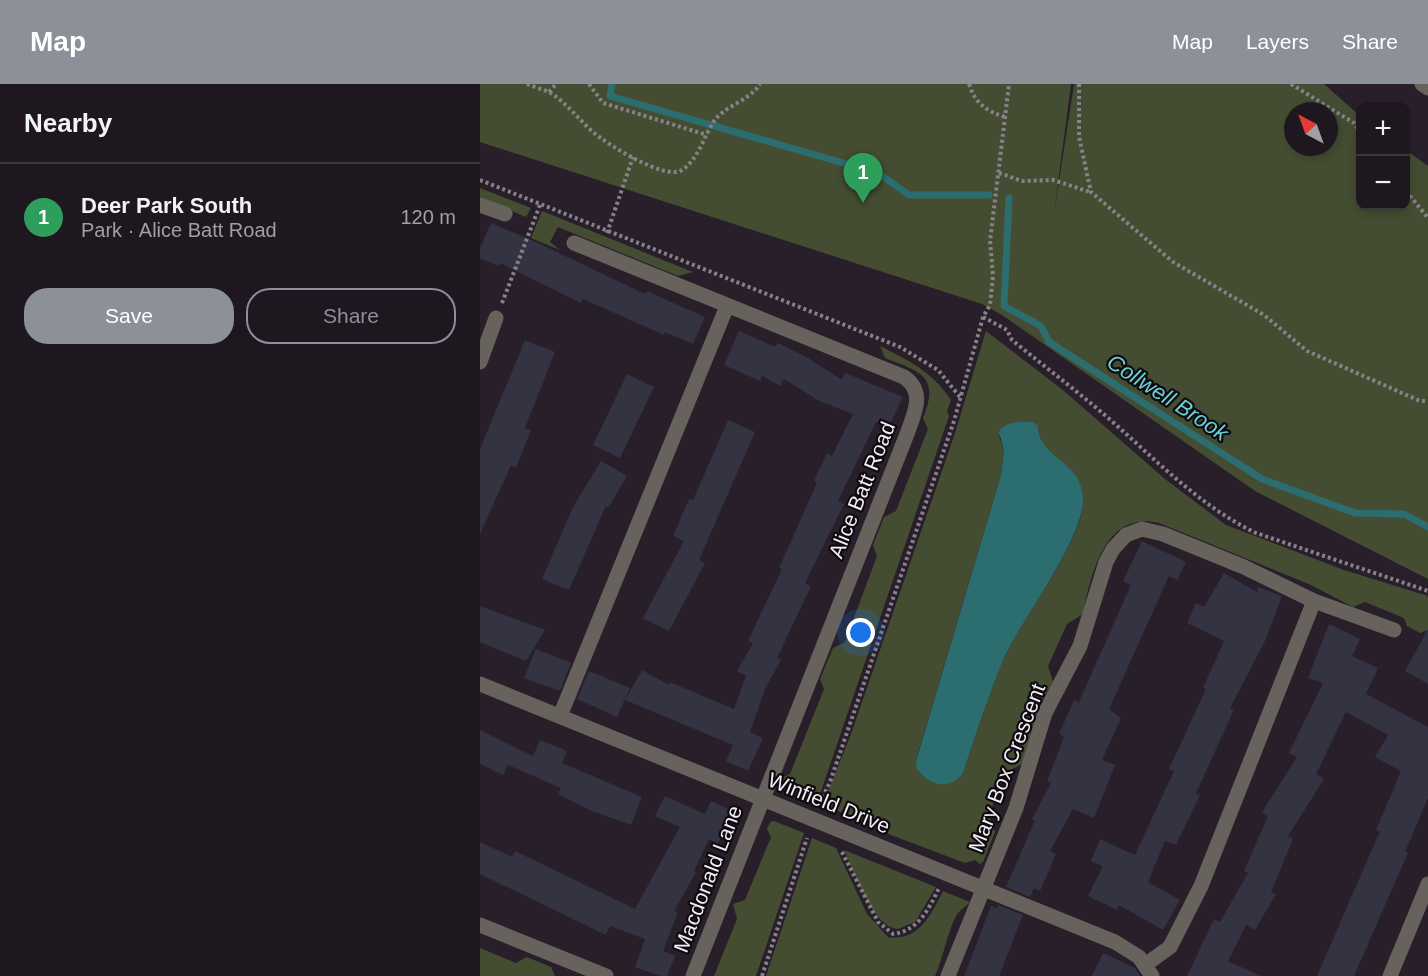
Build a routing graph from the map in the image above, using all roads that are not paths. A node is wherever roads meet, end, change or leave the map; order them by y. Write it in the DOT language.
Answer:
graph roads {
  1 [pos="1422,84"];
  2 [pos="1428,88"];
  3 [pos="480,205"];
  4 [pos="504,214"];
  5 [pos="574,243"];
  6 [pos="727,306"];
  7 [pos="496,318"];
  8 [pos="480,362"];
  9 [pos="1314,602"];
  10 [pos="1394,630"];
  11 [pos="480,684"];
  12 [pos="560,716"];
  13 [pos="762,798"];
  14 [pos="1428,884"];
  15 [pos="984,889"];
  16 [pos="480,925"];
  17 [pos="1149,971"];
  18 [pos="606,976"];
  19 [pos="693,976"];
  20 [pos="948,976"];
  21 [pos="1390,976"];
  1 -- 2 [label="street"];
  3 -- 4 [label="street"];
  5 -- 6 [label="street, Alice Batt Road"];
  6 -- 12 [label="street"];
  6 -- 13 [label="street, Alice Batt Road"];
  7 -- 8 [label="street"];
  9 -- 10 [label="street, Mary Box Crescent"];
  9 -- 15 [label="street, Mary Box Crescent"];
  9 -- 17 [label="street"];
  11 -- 12 [label="street, Winfield Drive"];
  12 -- 13 [label="street, Winfield Drive"];
  13 -- 15 [label="street, Winfield Drive"];
  13 -- 19 [label="street, Macdonald Lane"];
  14 -- 21 [label="street"];
  15 -- 17 [label="street, Winfield Drive"];
  15 -- 20 [label="street, Mary Box Crescent"];
  16 -- 18 [label="street"];
}
